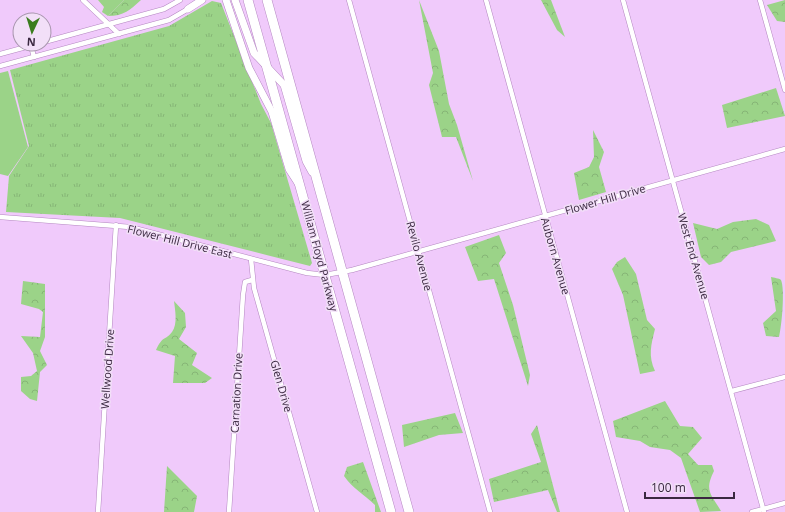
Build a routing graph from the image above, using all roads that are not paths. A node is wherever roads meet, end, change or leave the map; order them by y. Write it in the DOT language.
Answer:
graph roads {
  1 [pos="83,0"];
  2 [pos="180,0"];
  3 [pos="198,0"];
  4 [pos="202,0"];
  5 [pos="226,0"];
  6 [pos="235,0"];
  7 [pos="248,0"];
  8 [pos="267,0"];
  9 [pos="349,0"];
  10 [pos="486,0"];
  11 [pos="623,0"];
  12 [pos="760,0"];
  13 [pos="188,9"];
  14 [pos="108,24"];
  15 [pos="119,34"];
  16 [pos="52,40"];
  17 [pos="12,51"];
  18 [pos="33,52"];
  19 [pos="0,54"];
  20 [pos="34,57"];
  21 [pos="0,66"];
  22 [pos="268,68"];
  23 [pos="785,90"];
  24 [pos="785,149"];
  25 [pos="317,181"];
  26 [pos="673,181"];
  27 [pos="300,185"];
  28 [pos="545,216"];
  29 [pos="0,217"];
  30 [pos="116,225"];
  31 [pos="419,252"];
  32 [pos="251,259"];
  33 [pos="333,274"];
  34 [pos="252,280"];
  35 [pos="785,376"];
  36 [pos="732,391"];
  37 [pos="785,503"];
  38 [pos="764,510"];
  39 [pos="98,512"];
  40 [pos="229,512"];
  41 [pos="317,512"];
  42 [pos="391,512"];
  43 [pos="409,512"];
  44 [pos="490,512"];
  45 [pos="627,512"];
  46 [pos="752,512"];
  1 -- 14 [label="street"];
  2 -- 14 [label="street"];
  3 -- 13 [label="street"];
  4 -- 13 [label="street"];
  5 -- 27 [label="street"];
  6 -- 22 [label="street"];
  7 -- 22 [label="highway, William Floyd Parkway"];
  8 -- 25 [label="highway, William Floyd Parkway"];
  9 -- 31 [label="street, Revilo Avenue"];
  10 -- 28 [label="street, Auborn Avenue"];
  11 -- 26 [label="street, West End Avenue"];
  12 -- 23 [label="street"];
  13 -- 15 [label="street"];
  14 -- 15 [label="street"];
  14 -- 16 [label="street"];
  15 -- 20 [label="street"];
  17 -- 19 [label="street"];
  18 -- 20 [label="street"];
  20 -- 21 [label="street"];
  22 -- 25 [label="street"];
  22 -- 27 [label="highway, William Floyd Parkway"];
  24 -- 26 [label="street, Flower Hill Drive"];
  25 -- 33 [label="highway, William Floyd Parkway"];
  26 -- 28 [label="street, Flower Hill Drive"];
  26 -- 36 [label="street, West End Avenue"];
  27 -- 33 [label="highway, William Floyd Parkway"];
  28 -- 31 [label="street, Flower Hill Drive"];
  28 -- 45 [label="street, Auborn Avenue"];
  29 -- 30 [label="street, Flower Hill Drive East"];
  30 -- 32 [label="street, Flower Hill Drive East"];
  30 -- 39 [label="street, Wellwood Drive"];
  31 -- 33 [label="street, Flower Hill Drive"];
  31 -- 44 [label="street, Revilo Avenue"];
  32 -- 33 [label="street, Flower Hill Drive East"];
  32 -- 34 [label="street, Glen Drive"];
  33 -- 42 [label="highway, William Floyd Parkway"];
  33 -- 43 [label="highway, William Floyd Parkway"];
  34 -- 40 [label="street, Carnation Drive"];
  34 -- 41 [label="street, Glen Drive"];
  35 -- 36 [label="street"];
  36 -- 38 [label="street, West End Avenue"];
  37 -- 38 [label="street"];
  38 -- 46 [label="street"];
}
